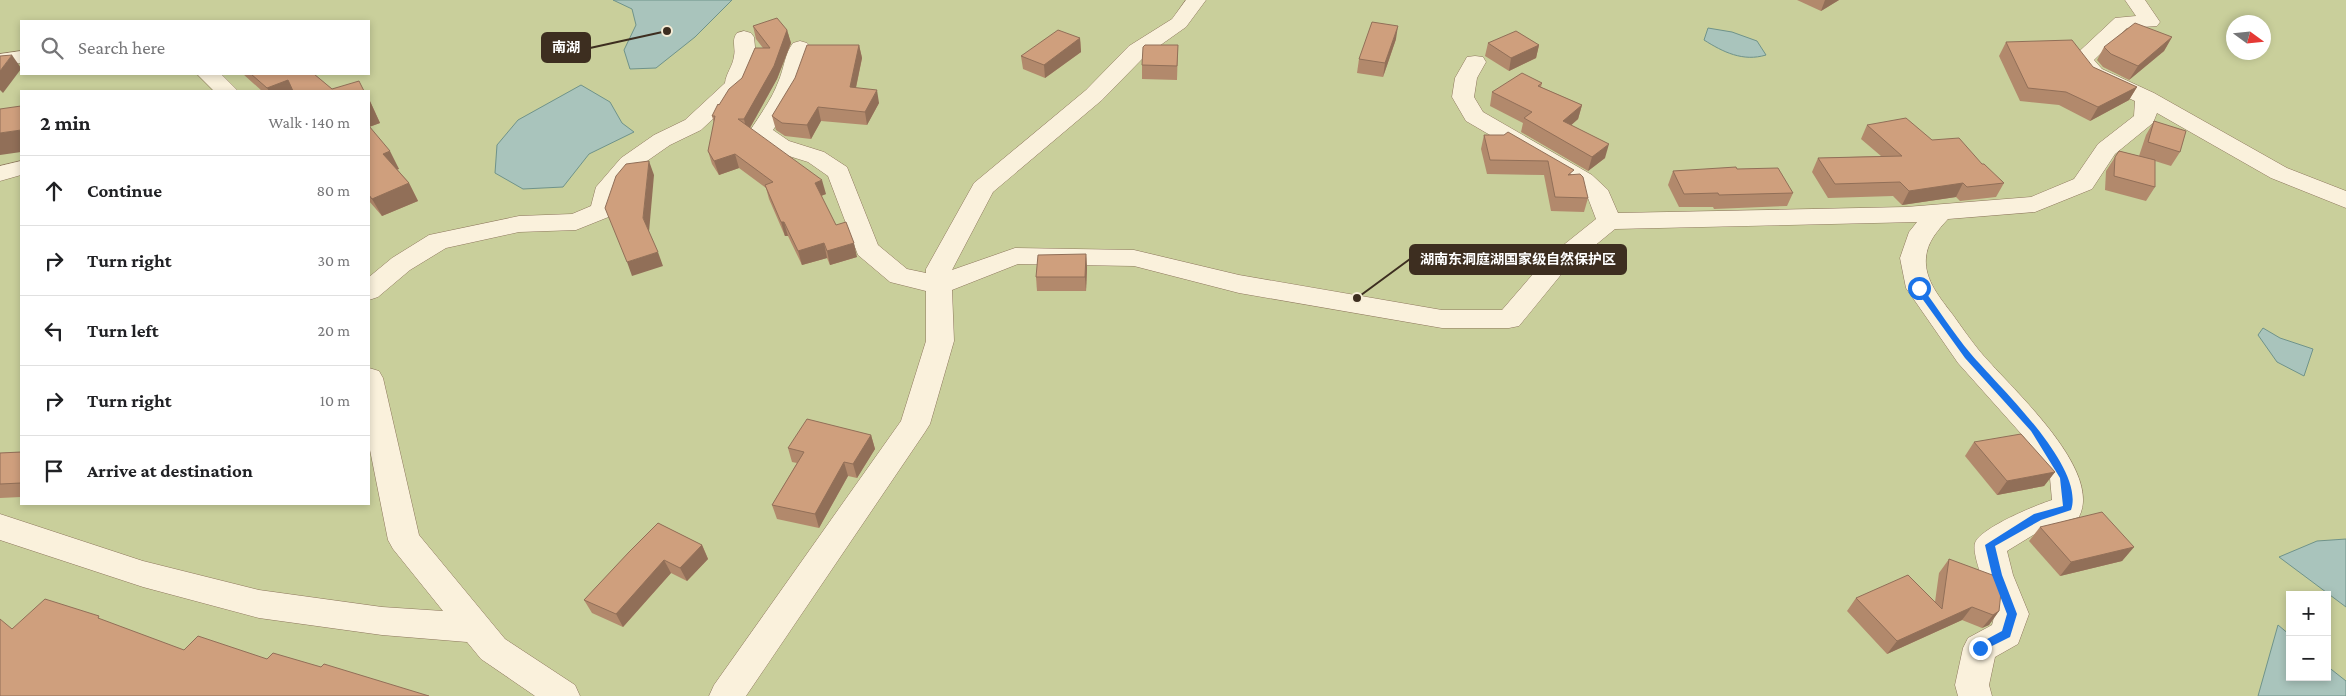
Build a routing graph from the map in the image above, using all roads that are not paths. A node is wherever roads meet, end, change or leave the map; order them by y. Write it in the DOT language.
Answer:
graph roads {
  1 [pos="1196,0"];
  2 [pos="2135,0"];
  3 [pos="744,37"];
  4 [pos="800,47"];
  5 [pos="20,57"];
  6 [pos="0,60"];
  7 [pos="1475,62"];
  8 [pos="209,75"];
  9 [pos="226,90"];
  10 [pos="2146,98"];
  11 [pos="20,168"];
  12 [pos="0,174"];
  13 [pos="2346,200"];
  14 [pos="1940,212"];
  15 [pos="1609,221"];
  16 [pos="939,285"];
  17 [pos="370,290"];
  18 [pos="370,383"];
  19 [pos="0,527"];
  20 [pos="476,628"];
  21 [pos="563,696"];
  22 [pos="726,696"];
  23 [pos="1975,696"];
  1 -- 16 [label="street"];
  2 -- 10 [label="street"];
  3 -- 17 [label="street"];
  4 -- 16 [label="street"];
  5 -- 6 [label="street"];
  7 -- 15 [label="street"];
  8 -- 9 [label="street"];
  10 -- 13 [label="street"];
  10 -- 14 [label="street"];
  11 -- 12 [label="street"];
  14 -- 15 [label="street"];
  14 -- 23 [label="street"];
  15 -- 16 [label="street"];
  16 -- 22 [label="street"];
  18 -- 20 [label="street"];
  19 -- 20 [label="street"];
  20 -- 21 [label="street"];
}
